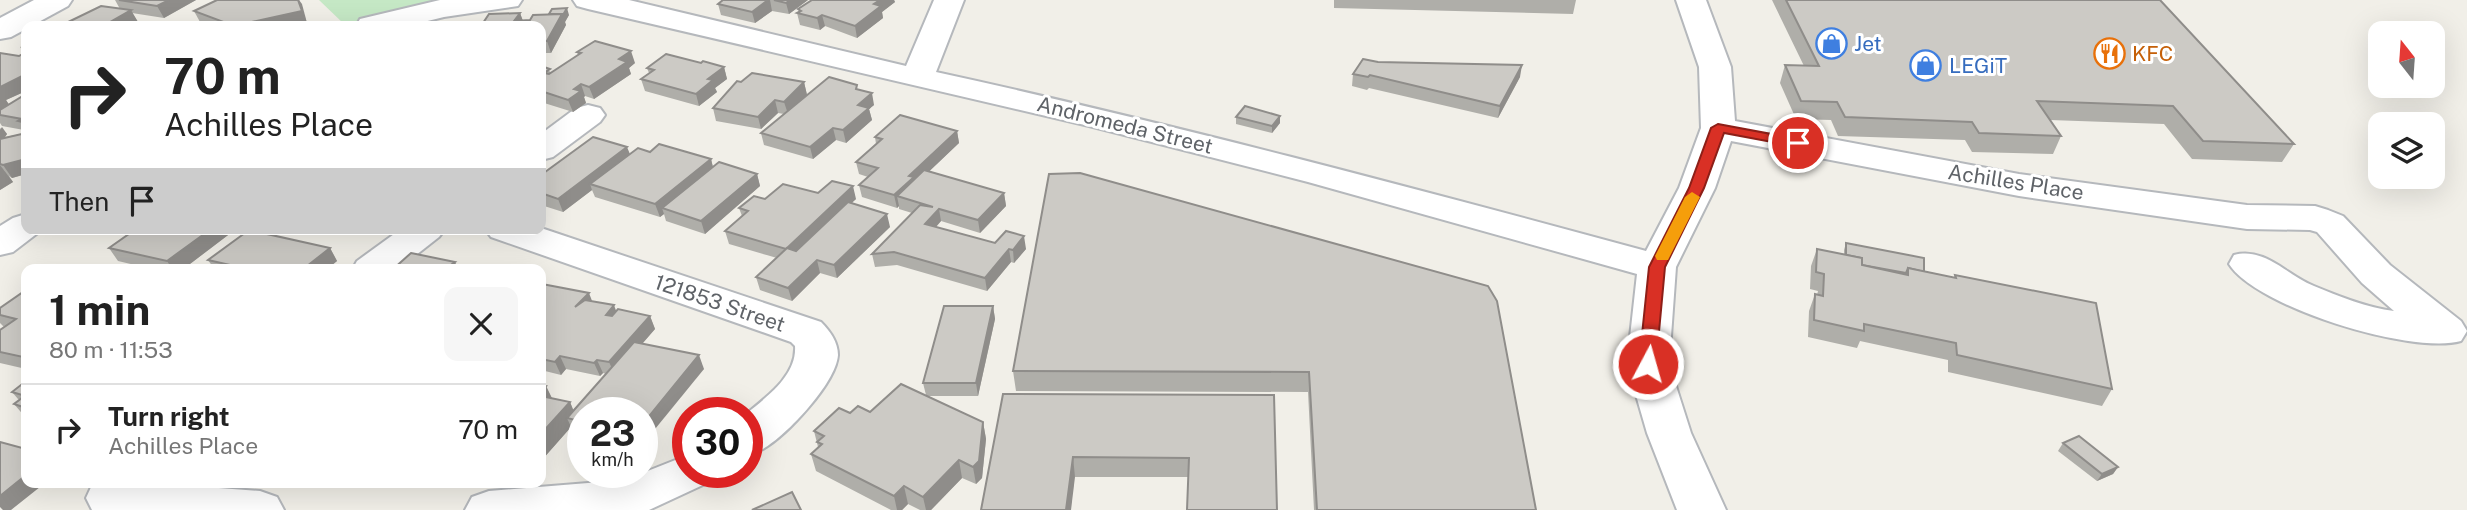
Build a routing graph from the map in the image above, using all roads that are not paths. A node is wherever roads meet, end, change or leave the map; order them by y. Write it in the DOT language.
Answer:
graph roads {
  1 [pos="57,0"];
  2 [pos="507,0"];
  3 [pos="588,0"];
  4 [pos="597,0"];
  5 [pos="949,0"];
  6 [pos="1691,0"];
  7 [pos="391,21"];
  8 [pos="0,30"];
  9 [pos="917,78"];
  10 [pos="587,115"];
  11 [pos="1718,128"];
  12 [pos="546,146"];
  13 [pos="21,229"];
  14 [pos="418,235"];
  15 [pos="523,235"];
  16 [pos="0,243"];
  17 [pos="379,264"];
  18 [pos="2248,264"];
  19 [pos="1657,267"];
  20 [pos="2455,330"];
  21 [pos="763,424"];
  22 [pos="672,479"];
  23 [pos="110,497"];
  24 [pos="260,510"];
  25 [pos="489,510"];
  26 [pos="1702,510"];
  1 -- 8 [label="street"];
  2 -- 7 [label="street"];
  3 -- 4 [label="street, Andromeda Street"];
  4 -- 9 [label="street, Andromeda Street"];
  5 -- 9 [label="street"];
  6 -- 11 [label="street"];
  9 -- 19 [label="street, Andromeda Street"];
  10 -- 12 [label="street"];
  11 -- 19 [label="street"];
  11 -- 20 [label="street, Achilles Place"];
  13 -- 16 [label="street"];
  14 -- 17 [label="street"];
  15 -- 21 [label="street, 121853 Street"];
  18 -- 20 [label="street"];
  19 -- 26 [label="street"];
  22 -- 25 [label="street"];
  23 -- 24 [label="street"];
}
